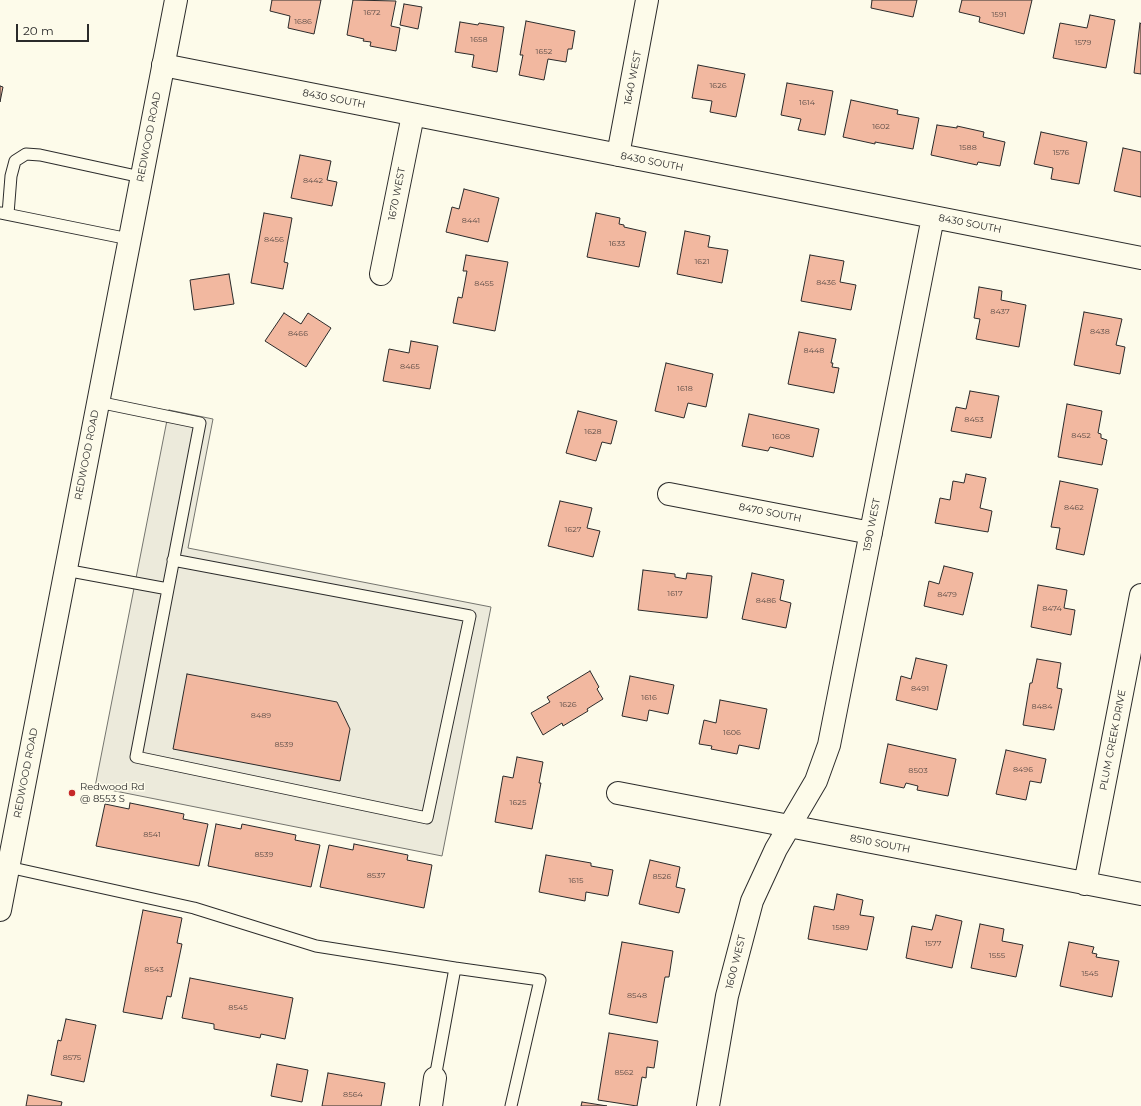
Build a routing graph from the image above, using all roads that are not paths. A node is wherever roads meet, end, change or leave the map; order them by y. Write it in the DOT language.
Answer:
graph roads {
  1 [pos="176,0"];
  2 [pos="647,0"];
  3 [pos="163,65"];
  4 [pos="413,115"];
  5 [pos="618,155"];
  6 [pos="141,177"];
  7 [pos="4,213"];
  8 [pos="933,217"];
  9 [pos="129,239"];
  10 [pos="1141,258"];
  11 [pos="382,274"];
  12 [pos="98,402"];
  13 [pos="669,494"];
  14 [pos="871,533"];
  15 [pos="173,560"];
  16 [pos="65,570"];
  17 [pos="168,588"];
  18 [pos="1141,595"];
  19 [pos="618,793"];
  20 [pos="790,826"];
  21 [pos="7,853"];
  22 [pos="1085,884"];
  23 [pos="1141,894"];
  24 [pos="0,910"];
  25 [pos="455,968"];
  26 [pos="435,1078"];
  27 [pos="431,1106"];
  28 [pos="511,1106"];
  29 [pos="708,1106"];
  1 -- 3 [label="street, REDWOOD ROAD"];
  2 -- 5 [label="street, 1640 WEST"];
  3 -- 4 [label="street, 8430 SOUTH"];
  3 -- 6 [label="street, REDWOOD ROAD"];
  4 -- 5 [label="street, 8430 SOUTH"];
  4 -- 11 [label="street, 1670 WEST"];
  5 -- 8 [label="street, 8430 SOUTH"];
  6 -- 7 [label="lane"];
  6 -- 9 [label="street, REDWOOD ROAD"];
  7 -- 9 [label="lane"];
  8 -- 10 [label="street, 8430 SOUTH"];
  8 -- 14 [label="street, 1590 WEST"];
  9 -- 12 [label="street, REDWOOD ROAD"];
  12 -- 15 [label="lane"];
  12 -- 16 [label="street, REDWOOD ROAD"];
  13 -- 14 [label="street, 8470 SOUTH"];
  14 -- 20 [label="street, 1590 WEST"];
  15 -- 17 [label="lane"];
  15 -- 17 [label="lane"];
  16 -- 17 [label="lane"];
  16 -- 21 [label="street, REDWOOD ROAD"];
  18 -- 22 [label="street, PLUM CREEK DRIVE"];
  19 -- 20 [label="street, 8510 SOUTH"];
  20 -- 22 [label="street, 8510 SOUTH"];
  20 -- 29 [label="street, 1600 WEST"];
  21 -- 24 [label="street, REDWOOD ROAD"];
  21 -- 25 [label="lane"];
  22 -- 23 [label="street, 8510 SOUTH"];
  25 -- 26 [label="lane"];
  25 -- 28 [label="lane"];
  26 -- 27 [label="street"];
}
